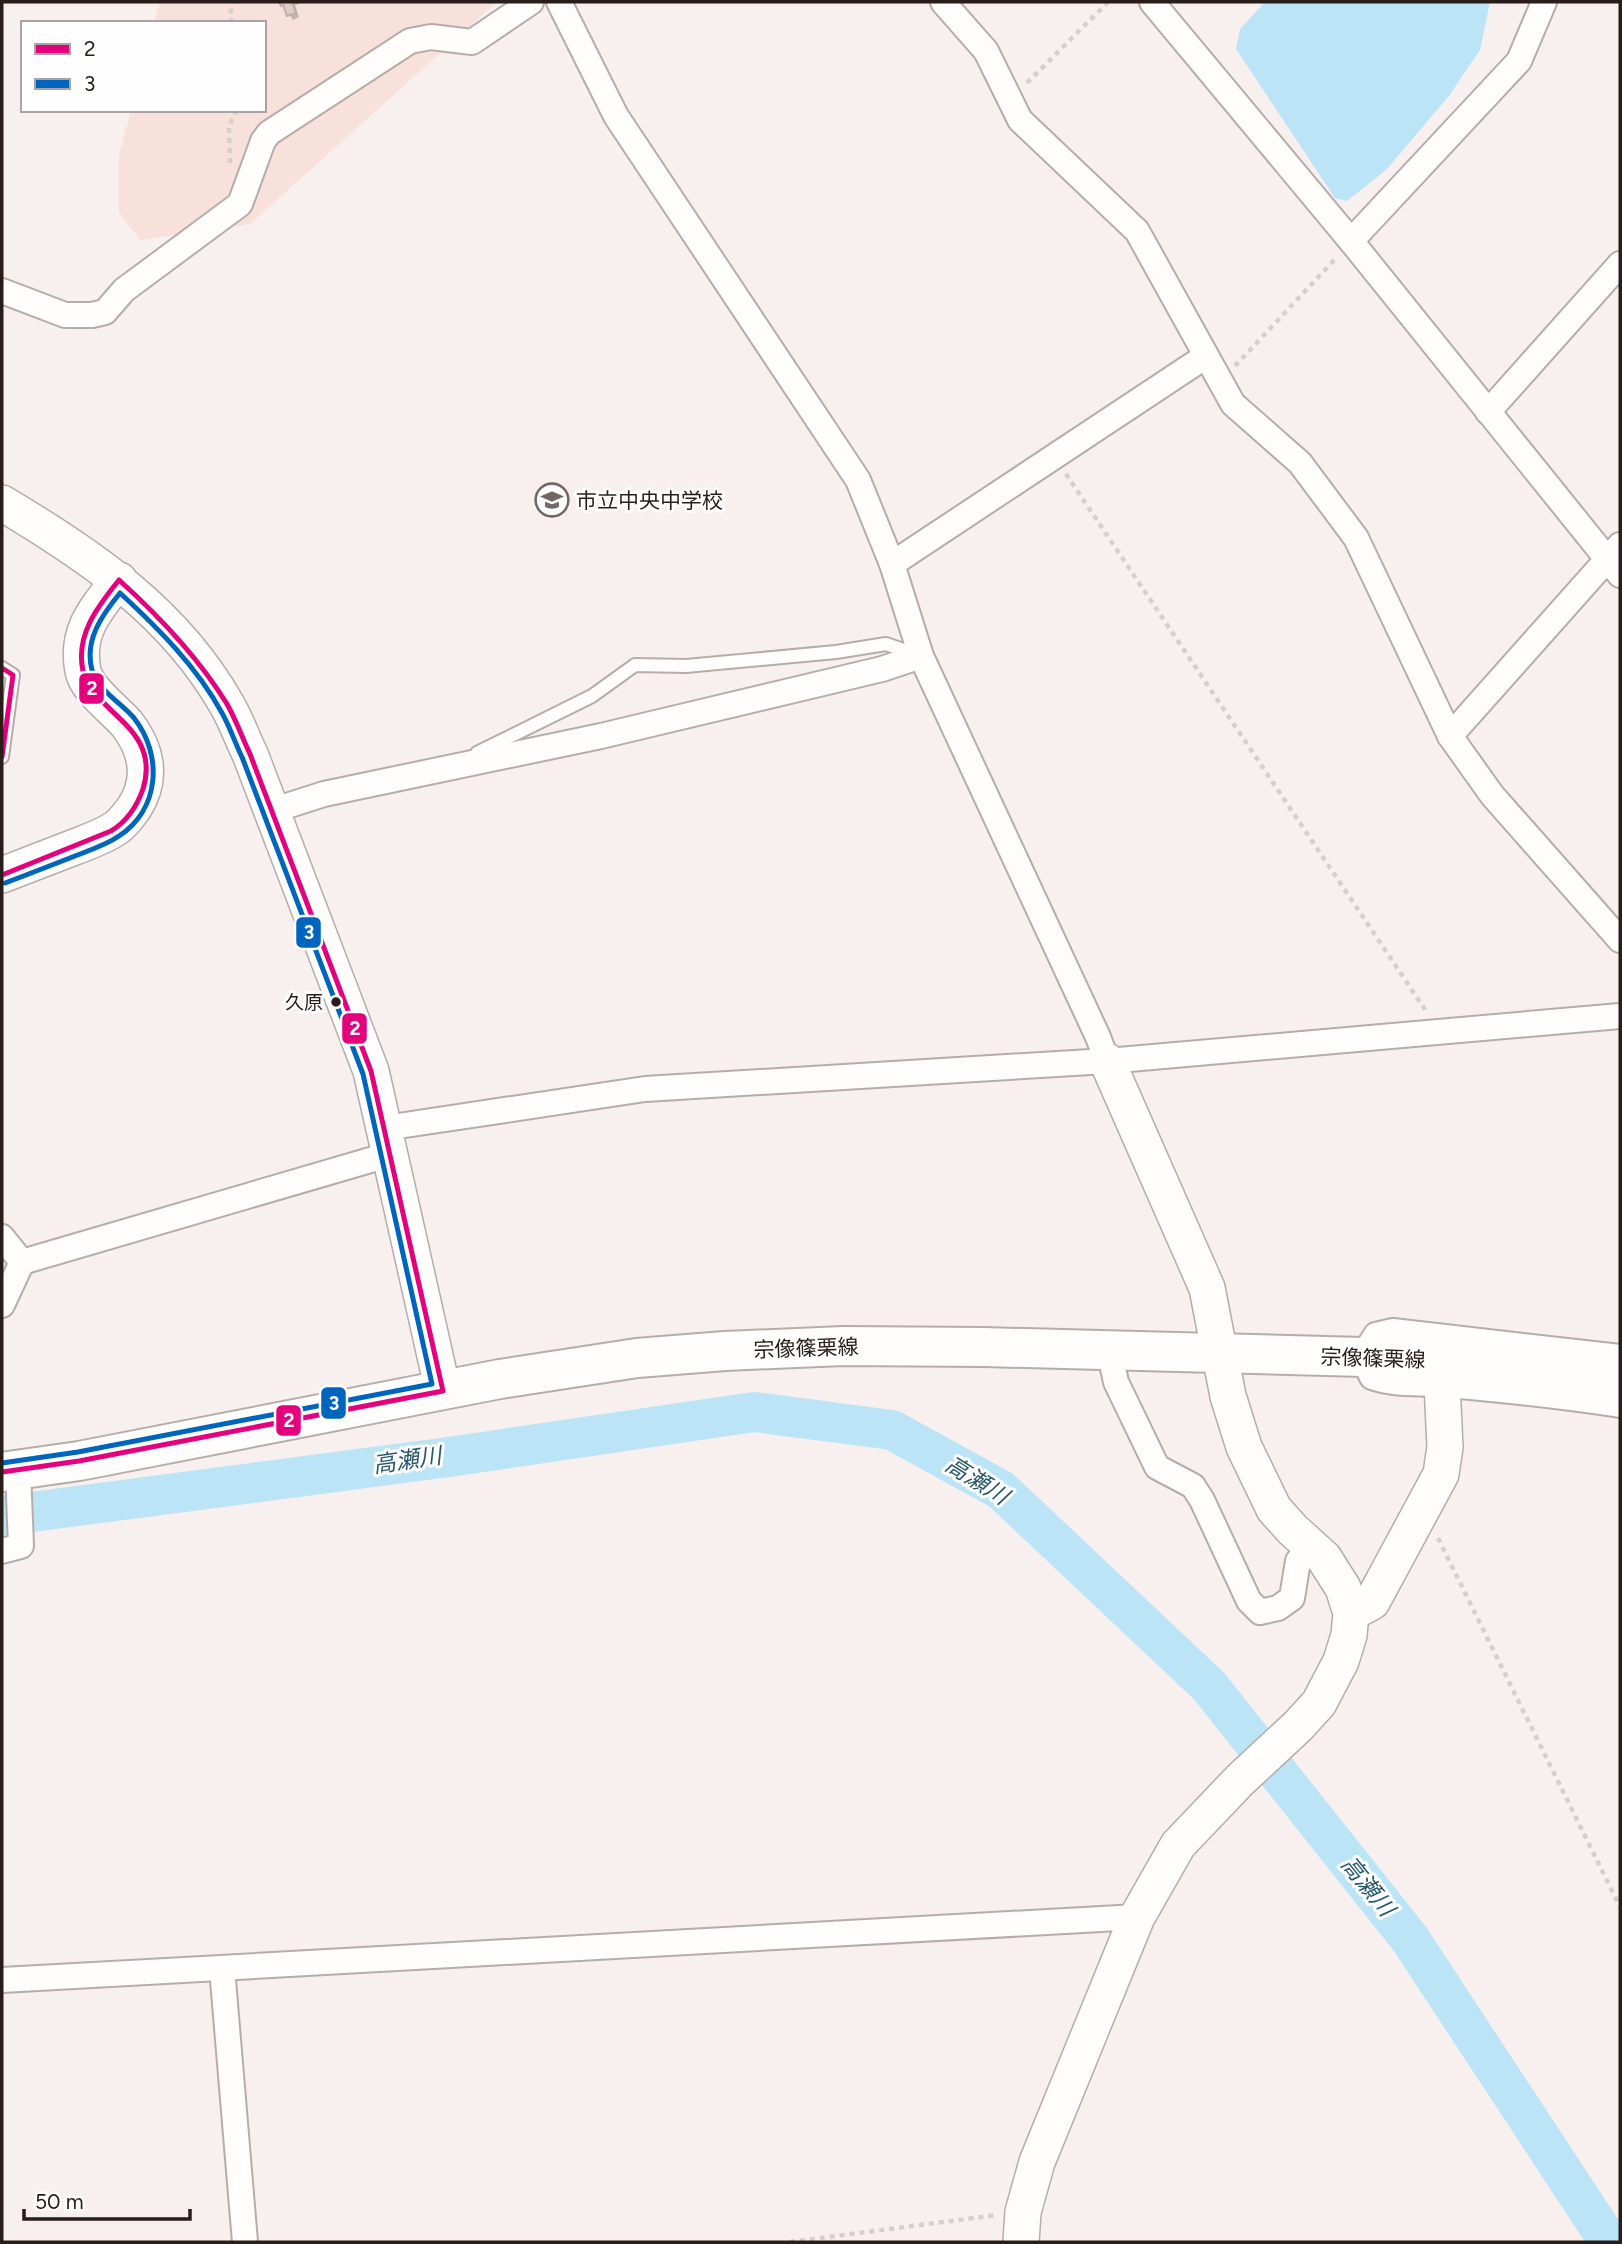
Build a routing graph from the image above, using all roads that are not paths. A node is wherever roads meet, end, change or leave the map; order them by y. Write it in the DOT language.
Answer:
graph roads {
  1 [pos="531,2"];
  2 [pos="559,2"];
  3 [pos="943,2"];
  4 [pos="1152,2"];
  5 [pos="1544,2"];
  6 [pos="1351,241"];
  7 [pos="1620,264"];
  8 [pos="2,291"];
  9 [pos="1206,356"];
  10 [pos="1488,412"];
  11 [pos="2,503"];
  12 [pos="1616,560"];
  13 [pos="892,564"];
  14 [pos="119,580"];
  15 [pos="921,656"];
  16 [pos="2,668"];
  17 [pos="1450,736"];
  18 [pos="2,757"];
  19 [pos="445,769"];
  20 [pos="271,811"];
  21 [pos="2,875"];
  22 [pos="1620,940"];
  23 [pos="1620,1016"];
  24 [pos="1107,1060"];
  25 [pos="388,1141"];
  26 [pos="2,1237"];
  27 [pos="22,1262"];
  28 [pos="2,1305"];
  29 [pos="1109,1350"];
  30 [pos="1220,1353"];
  31 [pos="1362,1357"];
  32 [pos="1620,1357"];
  33 [pos="1620,1382"];
  34 [pos="1442,1384"];
  35 [pos="443,1391"];
  36 [pos="1620,1405"];
  37 [pos="13,1478"];
  38 [pos="11,1545"];
  39 [pos="1310,1546"];
  40 [pos="1351,1613"];
  41 [pos="1137,1917"];
  42 [pos="222,1968"];
  43 [pos="2,1980"];
  44 [pos="1022,2227"];
  45 [pos="245,2242"];
  1 -- 8 [label="street"];
  2 -- 13 [label="street"];
  3 -- 9 [label="street"];
  4 -- 6 [label="street"];
  5 -- 6 [label="street"];
  6 -- 10 [label="street"];
  7 -- 10 [label="street"];
  9 -- 13 [label="street"];
  9 -- 17 [label="street"];
  10 -- 12 [label="street"];
  11 -- 14 [label="street"];
  12 -- 17 [label="street"];
  13 -- 15 [label="street"];
  14 -- 20 [label="street"];
  14 -- 21 [label="street"];
  15 -- 19 [label="street"];
  15 -- 19 [label="lane"];
  15 -- 24 [label="street"];
  16 -- 18 [label="lane"];
  17 -- 22 [label="street"];
  19 -- 20 [label="street"];
  20 -- 25 [label="street"];
  23 -- 24 [label="street"];
  24 -- 25 [label="street"];
  24 -- 30 [label="street"];
  25 -- 27 [label="street"];
  25 -- 35 [label="street"];
  26 -- 27 [label="street"];
  27 -- 28 [label="street"];
  29 -- 30 [label="main road, 宗像篠栗線"];
  29 -- 35 [label="main road, 宗像篠栗線"];
  29 -- 39 [label="street"];
  30 -- 31 [label="main road, 宗像篠栗線"];
  30 -- 39 [label="street"];
  31 -- 32 [label="street"];
  31 -- 33 [label="main road, 宗像篠栗線"];
  31 -- 34 [label="street"];
  34 -- 36 [label="street"];
  34 -- 40 [label="street"];
  35 -- 37 [label="main road, 宗像篠栗線"];
  37 -- 38 [label="street"];
  39 -- 40 [label="street"];
  40 -- 41 [label="street"];
  41 -- 42 [label="street"];
  41 -- 44 [label="street"];
  42 -- 43 [label="street"];
  42 -- 45 [label="street"];
}
